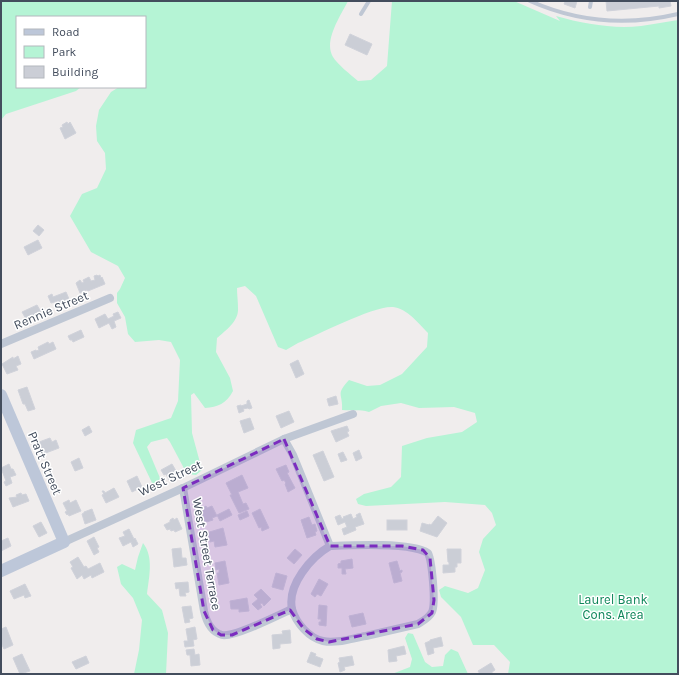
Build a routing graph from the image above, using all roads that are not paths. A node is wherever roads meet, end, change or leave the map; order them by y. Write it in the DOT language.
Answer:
graph roads {
  1 [pos="369,1"];
  2 [pos="530,1"];
  3 [pos="591,1"];
  4 [pos="590,7"];
  5 [pos="361,14"];
  6 [pos="678,14"];
  7 [pos="110,298"];
  8 [pos="1,344"];
  9 [pos="1,395"];
  10 [pos="353,414"];
  11 [pos="284,440"];
  12 [pos="183,488"];
  13 [pos="64,542"];
  14 [pos="330,546"];
  15 [pos="1,570"];
  16 [pos="292,609"];
  1 -- 5 [label="lane"];
  2 -- 6 [label="lane"];
  3 -- 4 [label="lane"];
  7 -- 8 [label="street, Rennie Street"];
  9 -- 13 [label="street, Pratt Street"];
  10 -- 11 [label="street, West Street"];
  11 -- 12 [label="street, West Street"];
  11 -- 14 [label="street"];
  12 -- 13 [label="street, West Street"];
  12 -- 16 [label="street, West Street Terrace"];
  13 -- 15 [label="street, West Street"];
  14 -- 16 [label="street"];
  14 -- 16 [label="street"];
}
